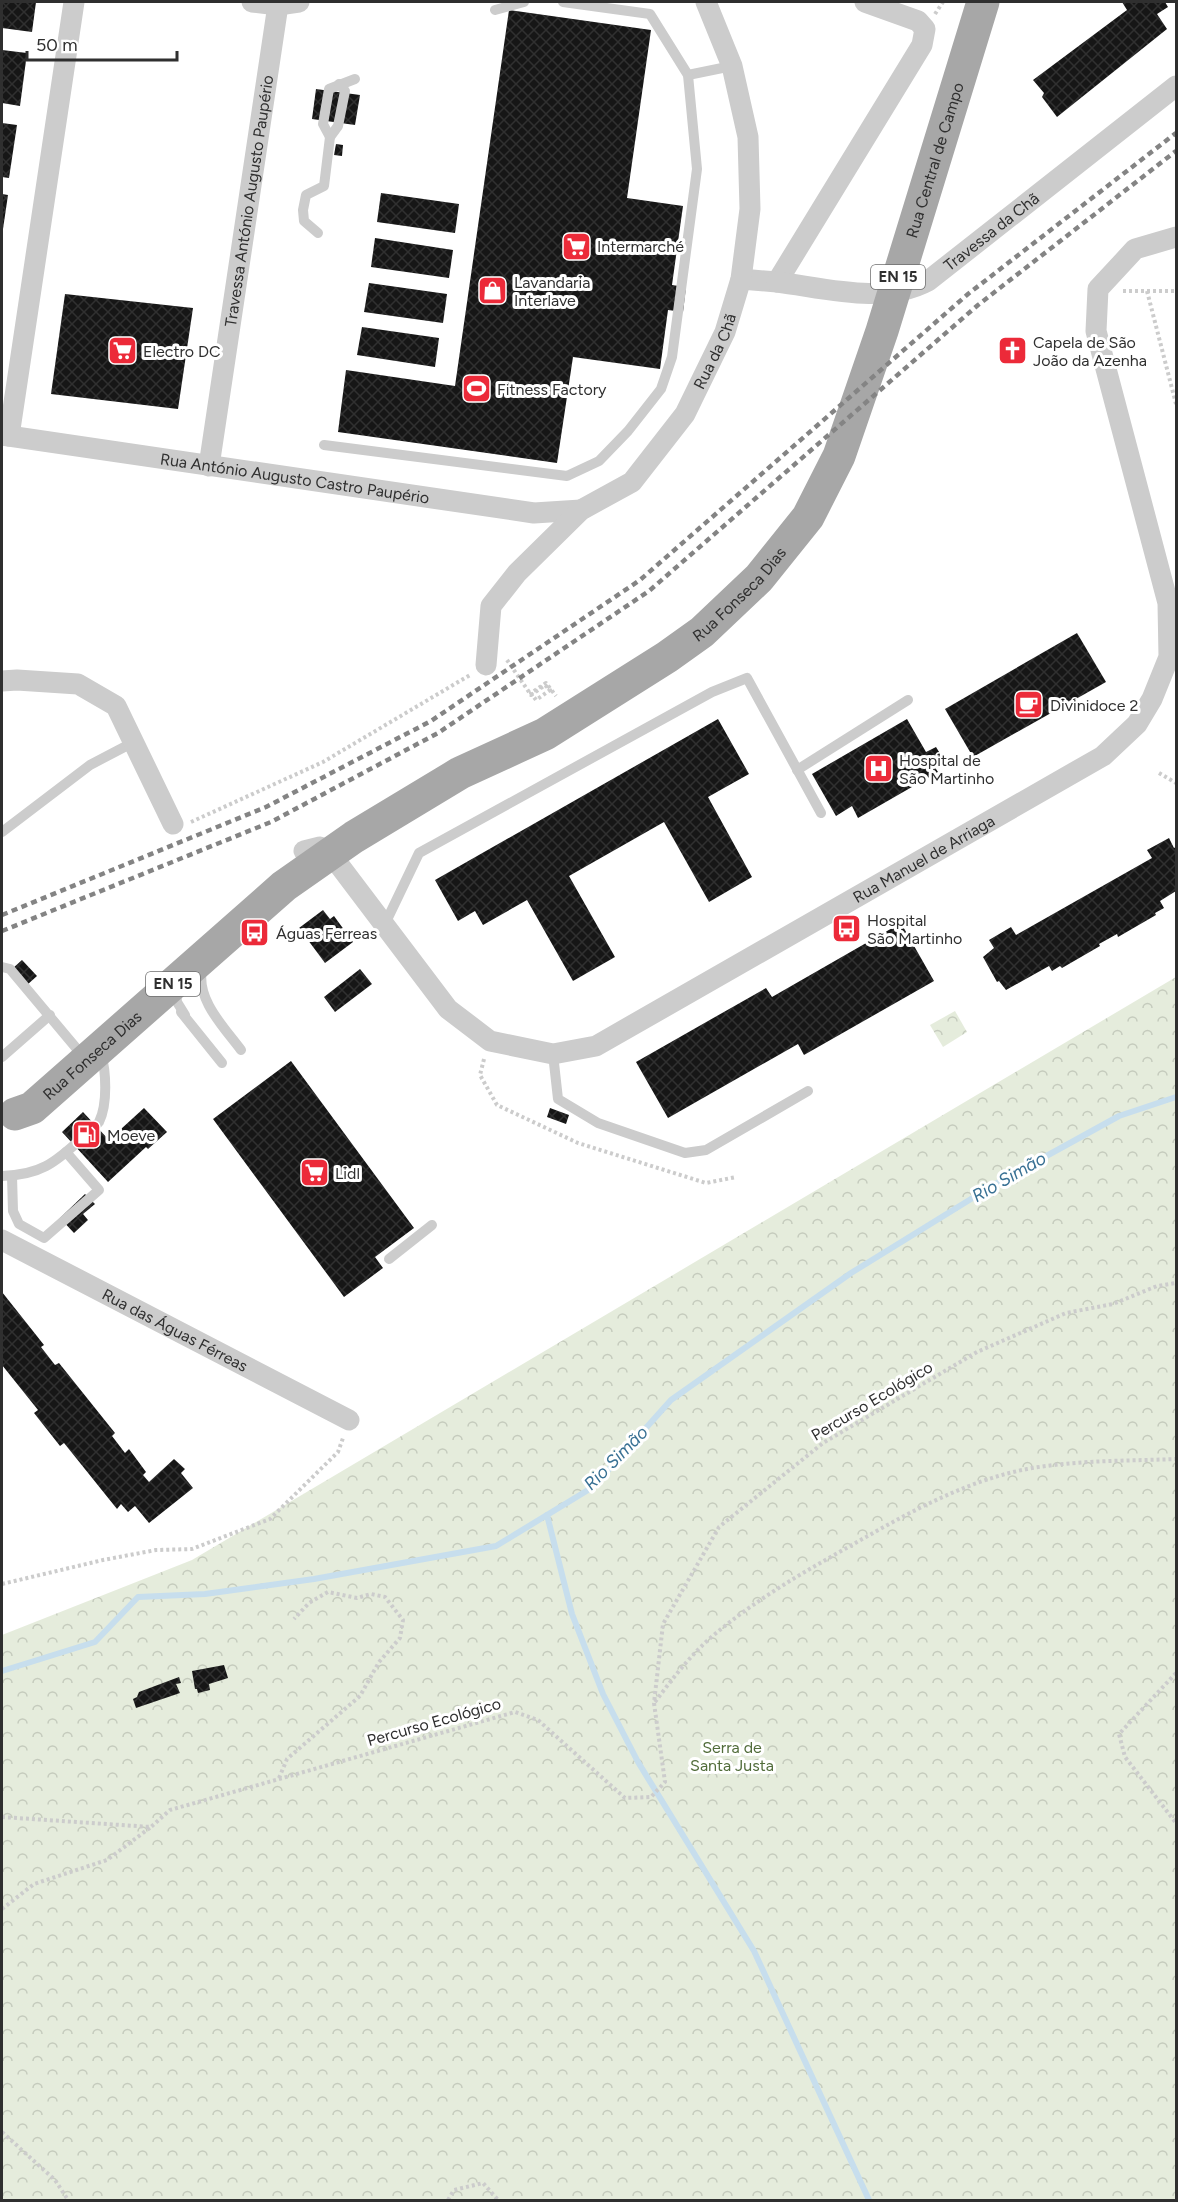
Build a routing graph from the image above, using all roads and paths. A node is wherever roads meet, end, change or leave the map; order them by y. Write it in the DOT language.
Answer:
graph roads {
  1 [pos="74,2"];
  2 [pos="252,2"];
  3 [pos="299,2"];
  4 [pos="524,2"];
  5 [pos="563,2"];
  6 [pos="706,2"];
  7 [pos="865,2"];
  8 [pos="983,2"];
  9 [pos="278,5"];
  10 [pos="495,10"];
  11 [pos="732,66"];
  12 [pos="688,75"];
  13 [pos="354,79"];
  14 [pos="339,84"];
  15 [pos="1176,87"];
  16 [pos="330,137"];
  17 [pos="318,232"];
  18 [pos="1176,237"];
  19 [pos="741,279"];
  20 [pos="777,282"];
  21 [pos="1098,289"];
  22 [pos="1147,291"];
  23 [pos="1176,291"];
  24 [pos="1176,404"];
  25 [pos="5,436"];
  26 [pos="324,445"];
  27 [pos="839,456"];
  28 [pos="209,466"];
  29 [pos="581,510"];
  30 [pos="495,660"];
  31 [pos="2,681"];
  32 [pos="546,683"];
  33 [pos="603,697"];
  34 [pos="908,700"];
  35 [pos="132,743"];
  36 [pos="797,770"];
  37 [pos="1159,773"];
  38 [pos="1176,783"];
  39 [pos="821,813"];
  40 [pos="173,824"];
  41 [pos="2,832"];
  42 [pos="317,852"];
  43 [pos="384,926"];
  44 [pos="2,967"];
  45 [pos="190,987"];
  46 [pos="143,1002"];
  47 [pos="50,1015"];
  48 [pos="185,1015"];
  49 [pos="87,1047"];
  50 [pos="241,1050"];
  51 [pos="553,1054"];
  52 [pos="2,1057"];
  53 [pos="222,1064"];
  54 [pos="808,1091"];
  55 [pos="8,1120"];
  56 [pos="66,1152"];
  57 [pos="7,1176"];
  58 [pos="432,1225"];
  59 [pos="2,1240"];
  60 [pos="389,1259"];
  61 [pos="1176,1283"];
  62 [pos="349,1420"];
  63 [pos="1176,1459"];
  64 [pos="2,1584"];
  65 [pos="294,1619"];
  66 [pos="1176,1673"];
  67 [pos="654,1703"];
  68 [pos="279,1779"];
  69 [pos="2,1817"];
  70 [pos="1176,1823"];
  71 [pos="151,1827"];
  72 [pos="2,1909"];
  73 [pos="2,2132"];
  74 [pos="68,2200"];
  75 [pos="448,2200"];
  76 [pos="498,2200"];
  1 -- 25 [label="street, Rua António Augusto Castro Paupério"];
  2 -- 9 [label="street"];
  3 -- 9 [label="street"];
  4 -- 10 [label="lane"];
  5 -- 12 [label="lane"];
  6 -- 11 [label="street, Rua da Chã"];
  7 -- 20 [label="street"];
  8 -- 27 [label="main road, Rua Central de Campo / EN 15"];
  9 -- 28 [label="street, Travessa António Augusto Paupério"];
  11 -- 12 [label="lane"];
  11 -- 19 [label="street, Rua da Chã"];
  12 -- 26 [label="lane"];
  13 -- 14 [label="lane"];
  14 -- 16 [label="lane"];
  14 -- 16 [label="lane"];
  15 -- 20 [label="street, Travessa da Chã"];
  16 -- 17 [label="lane"];
  18 -- 21 [label="street"];
  19 -- 20 [label="street"];
  19 -- 29 [label="street, Rua da Chã"];
  21 -- 22 [label="path"];
  21 -- 51 [label="street, Rua Manuel de Arriaga"];
  22 -- 23 [label="path"];
  22 -- 24 [label="path"];
  25 -- 28 [label="street, Rua António Augusto Castro Paupério"];
  27 -- 33 [label="main road, Rua Fonseca Dias / EN 15"];
  28 -- 29 [label="street, Rua António Augusto Castro Paupério"];
  29 -- 30 [label="street, Rua da Chã"];
  30 -- 32 [label="path"];
  30 -- 40 [label="path"];
  31 -- 35 [label="street"];
  33 -- 42 [label="main road, Rua Fonseca Dias / EN 15"];
  33 -- 42 [label="main road, Rua Fonseca Dias / EN 15"];
  34 -- 36 [label="lane"];
  35 -- 40 [label="street"];
  35 -- 41 [label="lane"];
  36 -- 39 [label="lane"];
  36 -- 43 [label="lane"];
  37 -- 38 [label="path"];
  42 -- 43 [label="street, Rua Manuel de Arriaga"];
  42 -- 45 [label="main road, Rua Fonseca Dias / EN 15"];
  42 -- 49 [label="main road, Rua Fonseca Dias / EN 15"];
  43 -- 51 [label="street, Rua Manuel de Arriaga"];
  44 -- 47 [label="lane"];
  45 -- 46 [label="main road, Rua Fonseca Dias / EN 15"];
  45 -- 48 [label="lane"];
  45 -- 50 [label="lane"];
  46 -- 48 [label="lane"];
  46 -- 49 [label="main road, Rua Fonseca Dias / EN 15"];
  47 -- 49 [label="lane"];
  47 -- 52 [label="lane"];
  48 -- 53 [label="lane"];
  49 -- 55 [label="main road, Rua Fonseca Dias / EN 15"];
  49 -- 56 [label="lane"];
  51 -- 54 [label="lane"];
  56 -- 57 [label="lane"];
  56 -- 57 [label="lane"];
  58 -- 60 [label="lane"];
  59 -- 62 [label="street, Rua das Águas Férreas"];
  61 -- 67 [label="path, Percurso Ecológico"];
  62 -- 64 [label="path"];
  63 -- 67 [label="path"];
  65 -- 68 [label="path"];
  66 -- 70 [label="path"];
  67 -- 68 [label="path, Percurso Ecológico"];
  68 -- 71 [label="path, Percurso Ecológico"];
  69 -- 71 [label="path"];
  71 -- 72 [label="path, Percurso Ecológico"];
  73 -- 74 [label="path"];
  75 -- 76 [label="path"];
}
